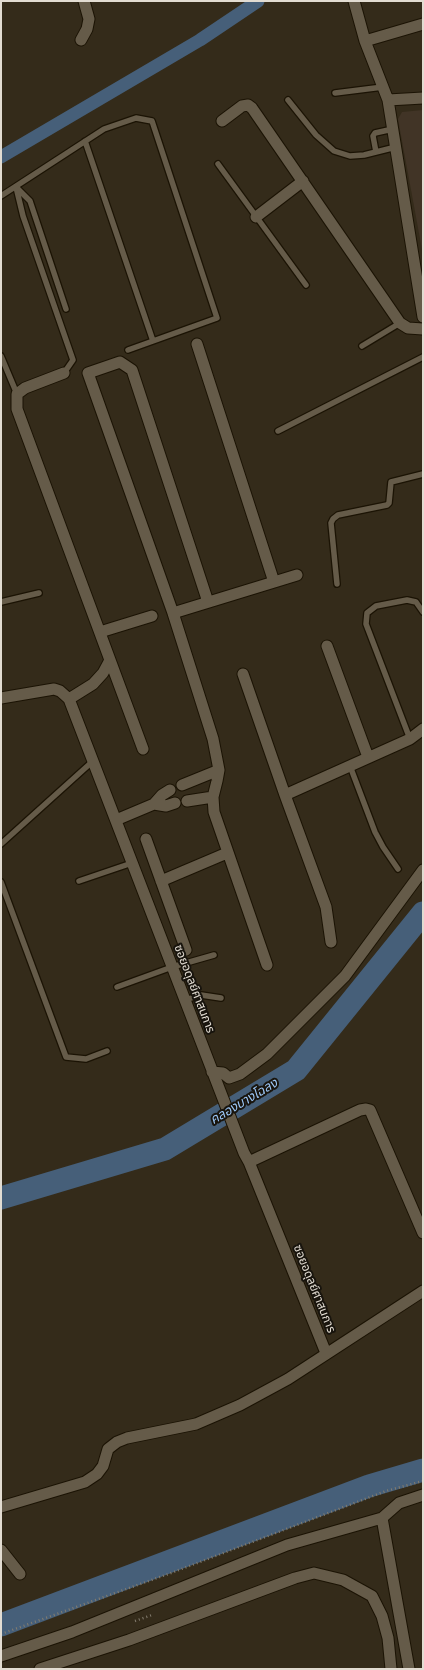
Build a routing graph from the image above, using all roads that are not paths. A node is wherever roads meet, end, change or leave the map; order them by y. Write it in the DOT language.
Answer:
graph roads {
  1 [pos="84,1"];
  2 [pos="354,1"];
  3 [pos="423,24"];
  4 [pos="81,40"];
  5 [pos="365,41"];
  6 [pos="383,87"];
  7 [pos="335,93"];
  8 [pos="423,98"];
  9 [pos="288,100"];
  10 [pos="388,100"];
  11 [pos="222,121"];
  12 [pos="393,129"];
  13 [pos="85,141"];
  14 [pos="396,147"];
  15 [pos="376,152"];
  16 [pos="218,164"];
  17 [pos="303,181"];
  18 [pos="16,187"];
  19 [pos="1,196"];
  20 [pos="256,217"];
  21 [pos="420,276"];
  22 [pos="306,285"];
  23 [pos="66,308"];
  24 [pos="423,317"];
  25 [pos="400,323"];
  26 [pos="423,329"];
  27 [pos="153,341"];
  28 [pos="197,344"];
  29 [pos="362,346"];
  30 [pos="128,350"];
  31 [pos="1,356"];
  32 [pos="423,357"];
  33 [pos="64,372"];
  34 [pos="17,394"];
  35 [pos="278,431"];
  36 [pos="423,474"];
  37 [pos="297,575"];
  38 [pos="274,582"];
  39 [pos="337,584"];
  40 [pos="39,593"];
  41 [pos="1,602"];
  42 [pos="208,602"];
  43 [pos="423,612"];
  44 [pos="173,613"];
  45 [pos="152,616"];
  46 [pos="100,632"];
  47 [pos="327,646"];
  48 [pos="110,660"];
  49 [pos="243,674"];
  50 [pos="1,698"];
  51 [pos="69,699"];
  52 [pos="423,729"];
  53 [pos="410,739"];
  54 [pos="143,749"];
  55 [pos="368,757"];
  56 [pos="93,761"];
  57 [pos="350,766"];
  58 [pos="218,770"];
  59 [pos="182,785"];
  60 [pos="170,790"];
  61 [pos="285,795"];
  62 [pos="212,797"];
  63 [pos="187,801"];
  64 [pos="175,803"];
  65 [pos="154,804"];
  66 [pos="116,820"];
  67 [pos="146,839"];
  68 [pos="1,844"];
  69 [pos="227,853"];
  70 [pos="132,863"];
  71 [pos="398,869"];
  72 [pos="423,870"];
  73 [pos="79,881"];
  74 [pos="161,881"];
  75 [pos="1,882"];
  76 [pos="332,942"];
  77 [pos="186,950"];
  78 [pos="214,955"];
  79 [pos="267,965"];
  80 [pos="172,967"];
  81 [pos="117,987"];
  82 [pos="221,998"];
  83 [pos="185,1000"];
  84 [pos="107,1051"];
  85 [pos="213,1074"];
  86 [pos="246,1158"];
  87 [pos="419,1212"];
  88 [pos="423,1233"];
  89 [pos="423,1290"];
  90 [pos="326,1353"];
  91 [pos="423,1495"];
  92 [pos="1,1507"];
  93 [pos="382,1518"];
  94 [pos="1,1550"];
  95 [pos="20,1574"];
  96 [pos="1,1656"];
  97 [pos="40,1669"];
  98 [pos="391,1669"];
  99 [pos="409,1669"];
  1 -- 4 [label="street"];
  2 -- 5 [label="street"];
  3 -- 5 [label="street"];
  5 -- 6 [label="street"];
  6 -- 7 [label="lane"];
  6 -- 10 [label="street"];
  8 -- 10 [label="street"];
  9 -- 15 [label="lane"];
  10 -- 12 [label="street"];
  11 -- 17 [label="street"];
  12 -- 14 [label="street"];
  12 -- 15 [label="lane"];
  13 -- 18 [label="lane"];
  13 -- 27 [label="lane"];
  13 -- 27 [label="lane"];
  14 -- 15 [label="lane"];
  14 -- 21 [label="street"];
  16 -- 20 [label="lane"];
  17 -- 20 [label="street"];
  17 -- 25 [label="street"];
  18 -- 19 [label="lane"];
  18 -- 23 [label="lane"];
  18 -- 33 [label="lane"];
  20 -- 22 [label="lane"];
  21 -- 24 [label="street"];
  25 -- 26 [label="street"];
  25 -- 29 [label="lane"];
  27 -- 30 [label="lane"];
  28 -- 38 [label="street"];
  31 -- 34 [label="lane"];
  32 -- 35 [label="lane"];
  33 -- 34 [label="street"];
  34 -- 46 [label="street"];
  36 -- 39 [label="lane"];
  37 -- 38 [label="street"];
  38 -- 42 [label="street"];
  40 -- 41 [label="lane"];
  42 -- 44 [label="street"];
  42 -- 44 [label="street"];
  43 -- 53 [label="lane"];
  44 -- 58 [label="street"];
  45 -- 46 [label="street"];
  46 -- 48 [label="street"];
  47 -- 55 [label="street"];
  48 -- 51 [label="street"];
  48 -- 54 [label="street"];
  49 -- 61 [label="street"];
  50 -- 51 [label="street"];
  51 -- 56 [label="street, ซอยอดุลย์ศาสนการ"];
  52 -- 53 [label="street"];
  53 -- 55 [label="street"];
  55 -- 57 [label="street"];
  56 -- 66 [label="street, ซอยอดุลย์ศาสนการ"];
  56 -- 68 [label="lane"];
  57 -- 61 [label="street"];
  57 -- 71 [label="lane"];
  58 -- 59 [label="street"];
  58 -- 62 [label="street"];
  60 -- 65 [label="street"];
  61 -- 76 [label="street"];
  62 -- 63 [label="street"];
  62 -- 69 [label="street"];
  64 -- 65 [label="street"];
  65 -- 66 [label="street"];
  66 -- 70 [label="street, ซอยอดุลย์ศาสนการ"];
  67 -- 74 [label="street"];
  69 -- 74 [label="street"];
  69 -- 79 [label="street"];
  70 -- 73 [label="lane"];
  70 -- 80 [label="street, ซอยอดุลย์ศาสนการ"];
  72 -- 85 [label="street"];
  74 -- 77 [label="street"];
  75 -- 84 [label="lane"];
  78 -- 80 [label="lane"];
  80 -- 81 [label="lane"];
  80 -- 83 [label="street, ซอยอดุลย์ศาสนการ"];
  82 -- 83 [label="lane"];
  83 -- 85 [label="street, ซอยอดุลย์ศาสนการ"];
  85 -- 86 [label="street, ซอยอดุลย์ศาสนการ"];
  86 -- 87 [label="street"];
  86 -- 90 [label="street, ซอยอดุลย์ศาสนการ"];
  87 -- 88 [label="street"];
  89 -- 90 [label="street"];
  90 -- 92 [label="street"];
  91 -- 93 [label="street"];
  93 -- 96 [label="street"];
  93 -- 99 [label="street"];
  94 -- 95 [label="street"];
  97 -- 98 [label="street"];
}
